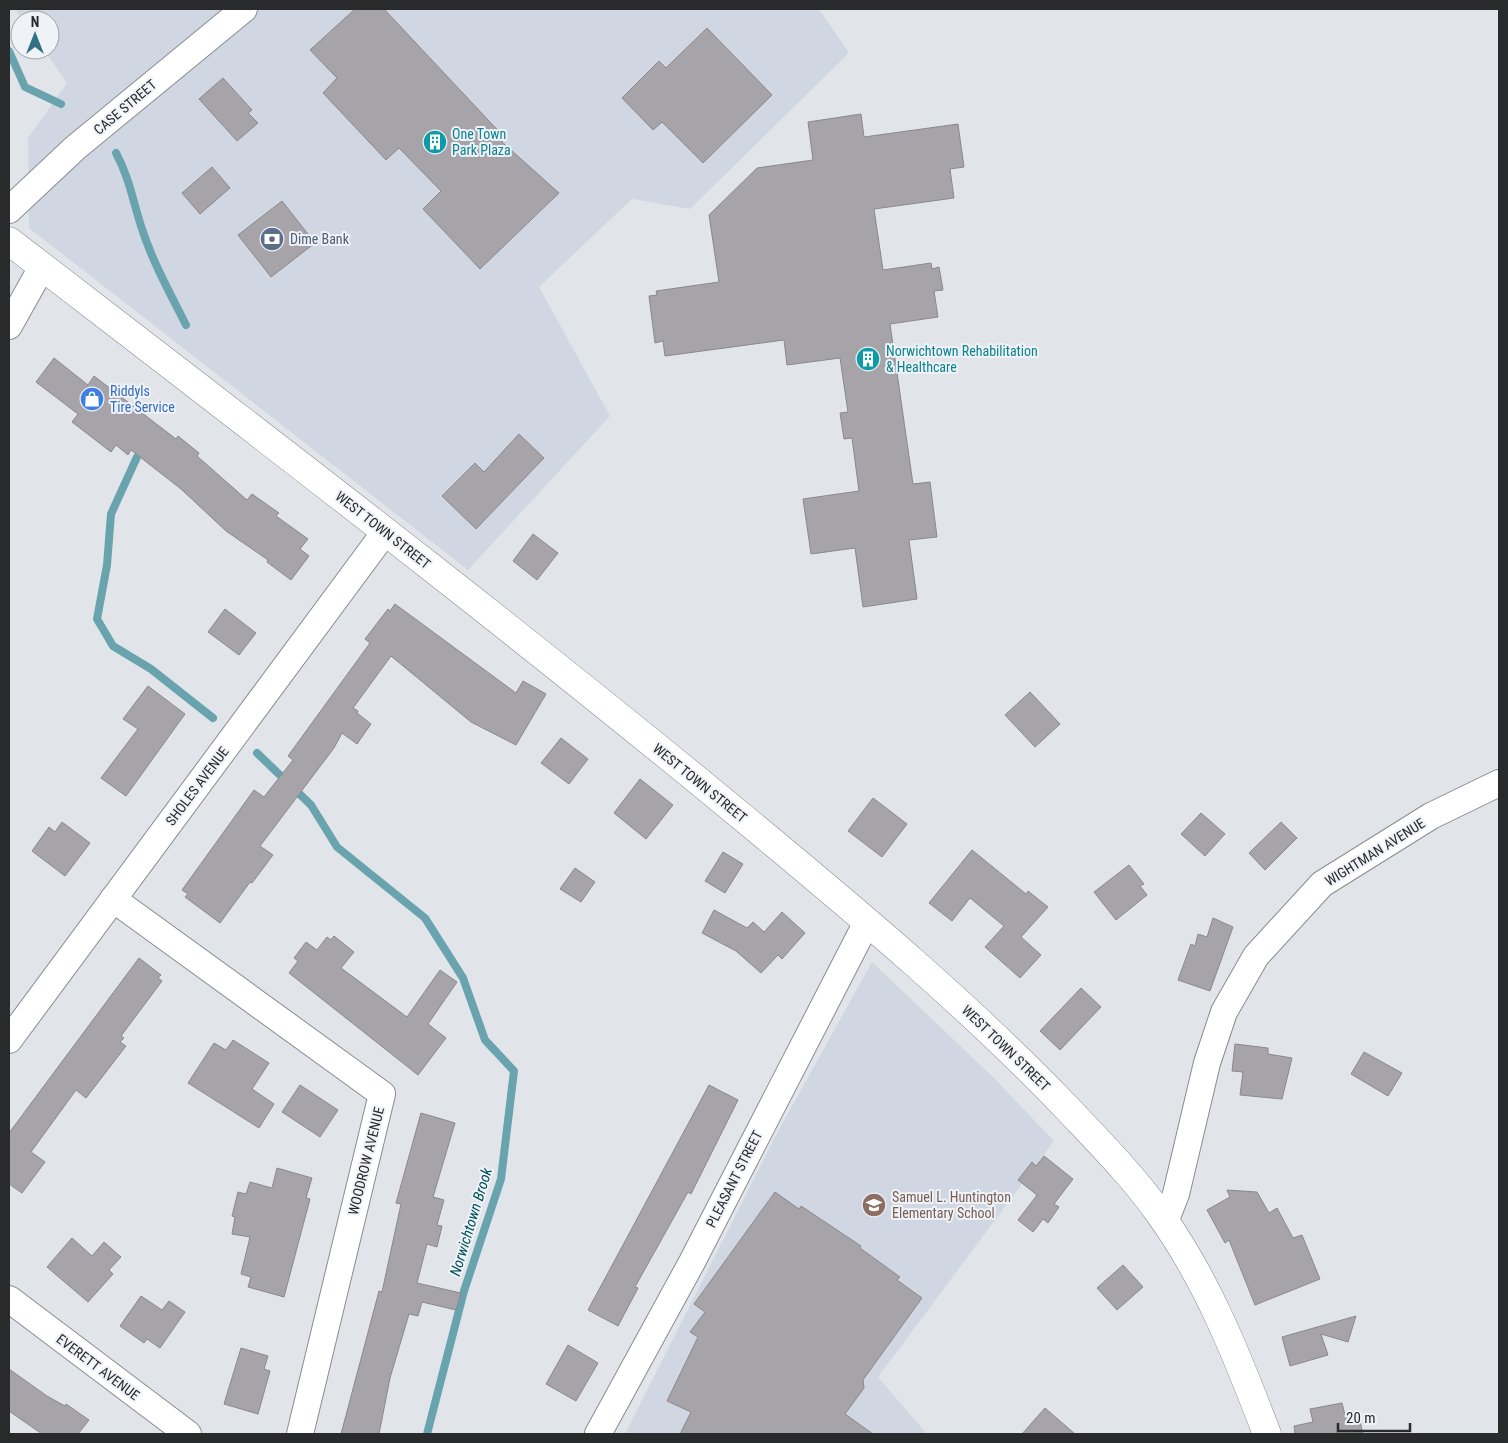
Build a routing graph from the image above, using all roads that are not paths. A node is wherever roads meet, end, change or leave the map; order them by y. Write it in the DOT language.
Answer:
graph roads {
  1 [pos="244,9"];
  2 [pos="9,210"];
  3 [pos="9,242"];
  4 [pos="42,267"];
  5 [pos="9,326"];
  6 [pos="386,532"];
  7 [pos="1499,783"];
  8 [pos="113,900"];
  9 [pos="867,922"];
  10 [pos="9,1040"];
  11 [pos="1165,1222"];
  12 [pos="9,1299"];
  13 [pos="188,1434"];
  14 [pos="300,1434"];
  15 [pos="598,1434"];
  16 [pos="1267,1434"];
  1 -- 2 [label="street, CASE STREET"];
  3 -- 4 [label="main road, WEST TOWN STREET"];
  4 -- 5 [label="street"];
  4 -- 6 [label="main road, WEST TOWN STREET"];
  6 -- 8 [label="street, SHOLES AVENUE"];
  6 -- 9 [label="main road, WEST TOWN STREET"];
  7 -- 11 [label="street, WIGHTMAN AVENUE"];
  8 -- 10 [label="street, SHOLES AVENUE"];
  8 -- 14 [label="street, WOODROW AVENUE"];
  9 -- 11 [label="main road, WEST TOWN STREET"];
  9 -- 15 [label="street, PLEASANT STREET"];
  11 -- 16 [label="main road, WEST TOWN STREET"];
  12 -- 13 [label="street, EVERETT AVENUE"];
}
